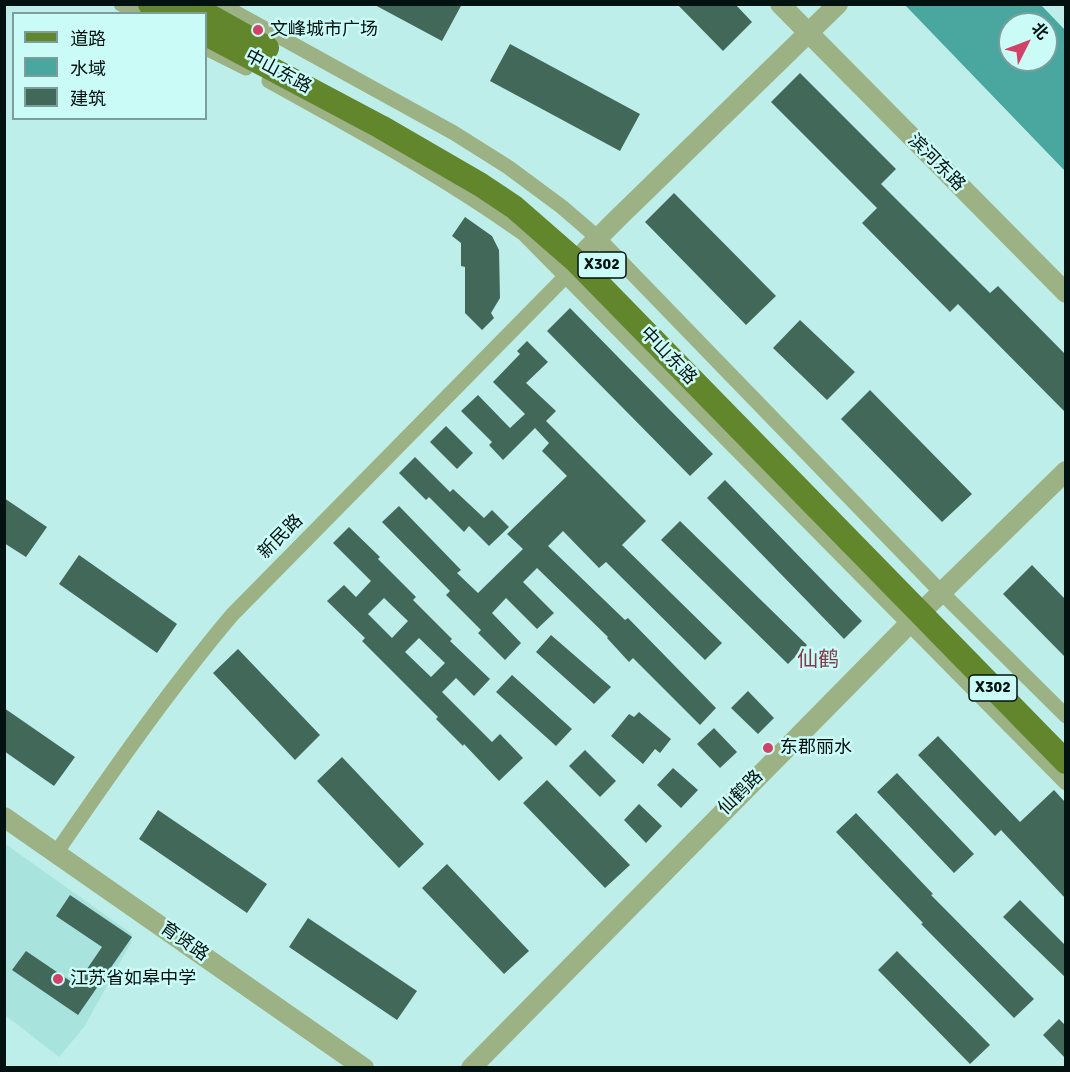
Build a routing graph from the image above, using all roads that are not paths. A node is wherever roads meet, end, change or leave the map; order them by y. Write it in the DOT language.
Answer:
graph roads {
  1 [pos="122,4"];
  2 [pos="150,4"];
  3 [pos="187,4"];
  4 [pos="220,4"];
  5 [pos="780,4"];
  6 [pos="838,4"];
  7 [pos="136,12"];
  8 [pos="164,12"];
  9 [pos="201,12"];
  10 [pos="207,15"];
  11 [pos="807,34"];
  12 [pos="207,35"];
  13 [pos="207,49"];
  14 [pos="582,257"];
  15 [pos="1065,292"];
  16 [pos="1065,471"];
  17 [pos="925,608"];
  18 [pos="1065,716"];
  19 [pos="1065,741"];
  20 [pos="1065,762"];
  21 [pos="1065,783"];
  22 [pos="4,817"];
  23 [pos="56,853"];
  24 [pos="364,1068"];
  25 [pos="471,1068"];
  1 -- 7 [label="street"];
  2 -- 8 [label="main road"];
  3 -- 9 [label="main road, 中山东路 / X302"];
  4 -- 14 [label="street"];
  5 -- 11 [label="street, 滨河东路"];
  6 -- 11 [label="street"];
  10 -- 14 [label="main road, 中山东路 / X302"];
  11 -- 14 [label="street"];
  11 -- 15 [label="street, 滨河东路"];
  12 -- 14 [label="main road, 中山东路 / X302"];
  13 -- 14 [label="street"];
  14 -- 17 [label="main road, 中山东路 / X302"];
  14 -- 23 [label="street, 新民路"];
  16 -- 17 [label="street, 仙鹤路"];
  17 -- 18 [label="street"];
  17 -- 19 [label="main road, 中山东路 / X302"];
  17 -- 20 [label="main road, 中山东路 / X302"];
  17 -- 21 [label="street"];
  17 -- 25 [label="street, 仙鹤路"];
  22 -- 23 [label="street, 育贤路"];
  23 -- 24 [label="street, 育贤路"];
}
